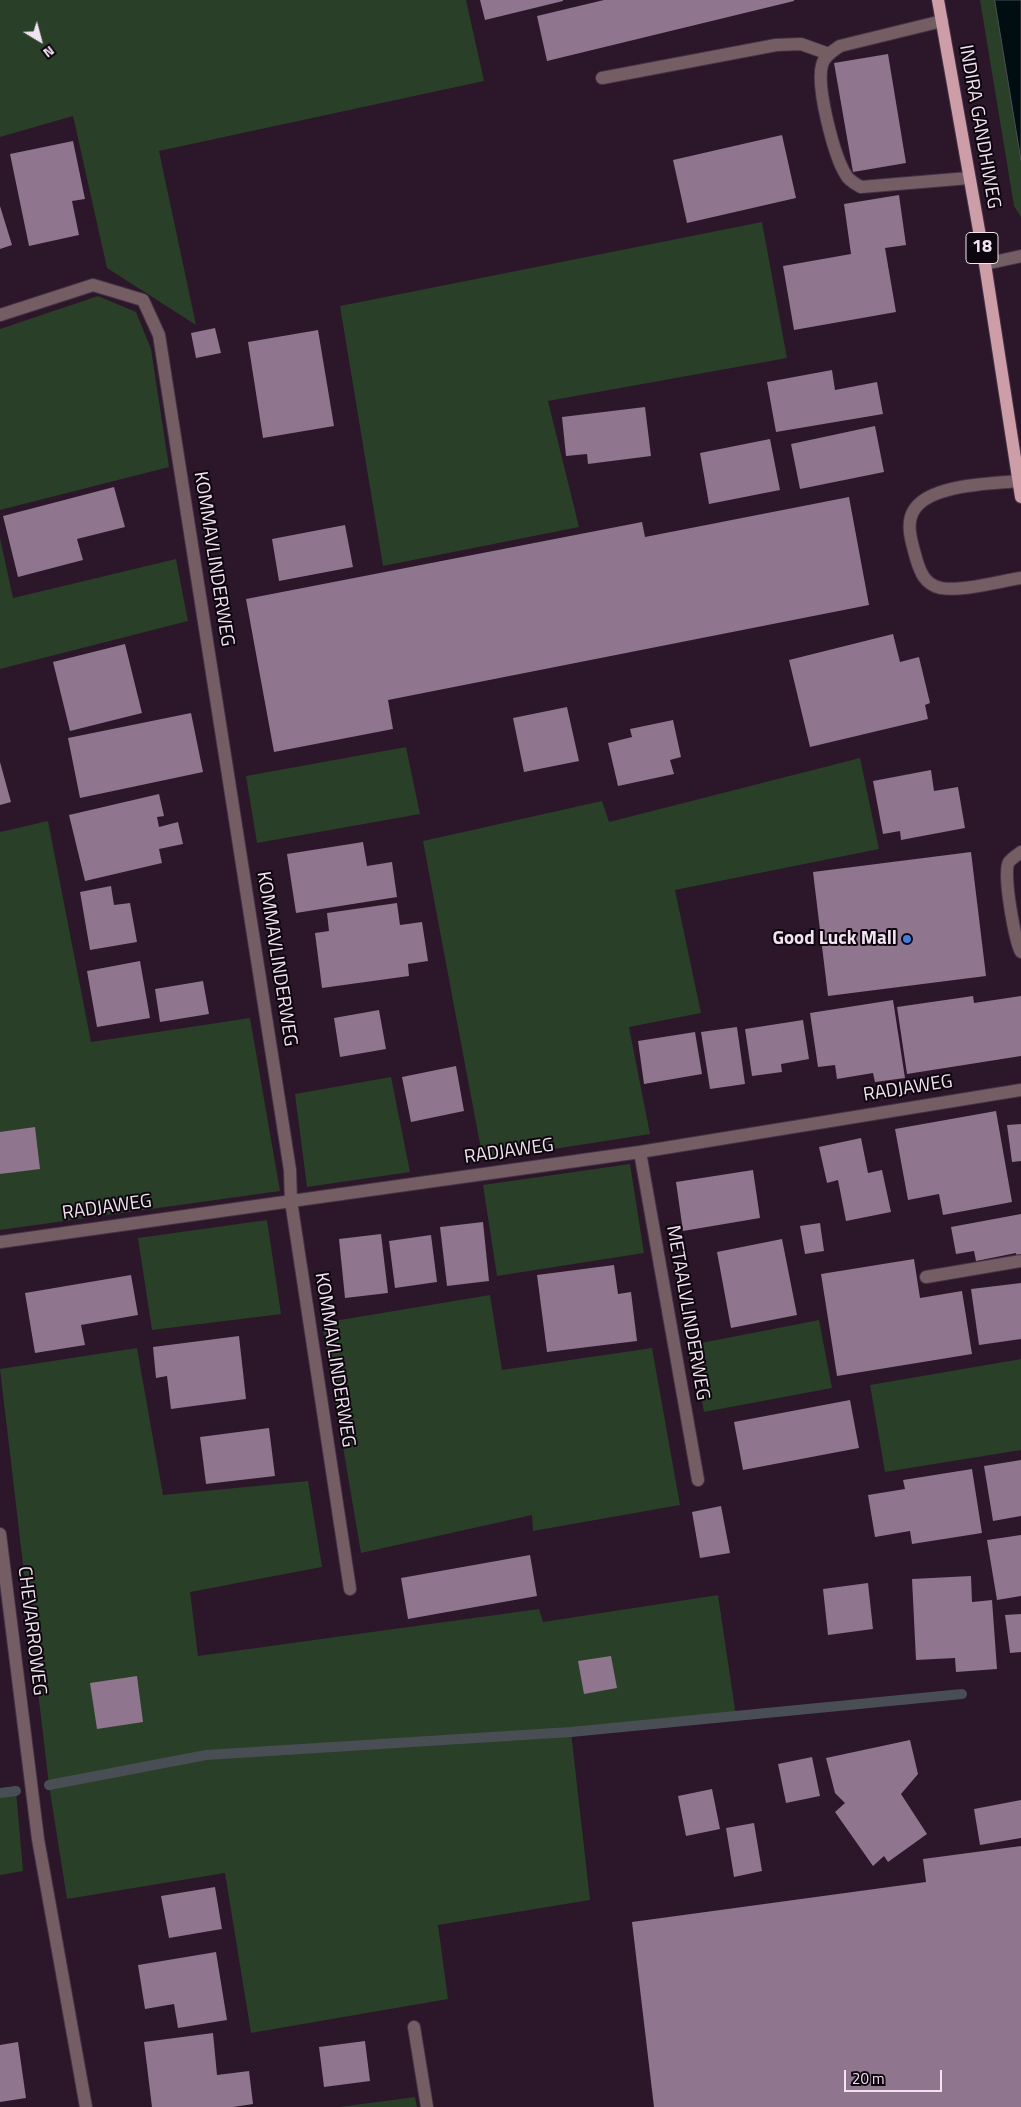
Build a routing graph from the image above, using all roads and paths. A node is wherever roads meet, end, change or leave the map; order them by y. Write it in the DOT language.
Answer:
graph roads {
  1 [pos="938,0"];
  2 [pos="942,21"];
  3 [pos="828,54"];
  4 [pos="602,78"];
  5 [pos="969,178"];
  6 [pos="1021,256"];
  7 [pos="985,264"];
  8 [pos="0,315"];
  9 [pos="1018,481"];
  10 [pos="1021,497"];
  11 [pos="1021,578"];
  12 [pos="1021,852"];
  13 [pos="1021,952"];
  14 [pos="1021,1090"];
  15 [pos="640,1152"];
  16 [pos="291,1201"];
  17 [pos="0,1242"];
  18 [pos="1021,1261"];
  19 [pos="926,1277"];
  20 [pos="698,1480"];
  21 [pos="0,1534"];
  22 [pos="350,1589"];
  23 [pos="414,2027"];
  24 [pos="86,2107"];
  25 [pos="427,2107"];
  1 -- 2 [label="main road, INDIRA GANDHIWEG / 18"];
  2 -- 3 [label="street"];
  2 -- 5 [label="main road, INDIRA GANDHIWEG / 18"];
  3 -- 4 [label="street"];
  3 -- 5 [label="street"];
  5 -- 7 [label="main road, INDIRA GANDHIWEG / 18"];
  6 -- 7 [label="street"];
  7 -- 9 [label="main road, INDIRA GANDHIWEG / 18"];
  8 -- 16 [label="street, KOMMAVLINDERWEG"];
  9 -- 10 [label="main road, INDIRA GANDHIWEG / 18"];
  9 -- 11 [label="street"];
  12 -- 13 [label="street"];
  14 -- 15 [label="street, RADJAWEG"];
  15 -- 16 [label="street, RADJAWEG"];
  15 -- 20 [label="street, METAALVLINDERWEG"];
  16 -- 17 [label="street, RADJAWEG"];
  16 -- 22 [label="street, KOMMAVLINDERWEG"];
  18 -- 19 [label="street"];
  21 -- 24 [label="street, CHEVARROWEG"];
  23 -- 25 [label="street"];
}
